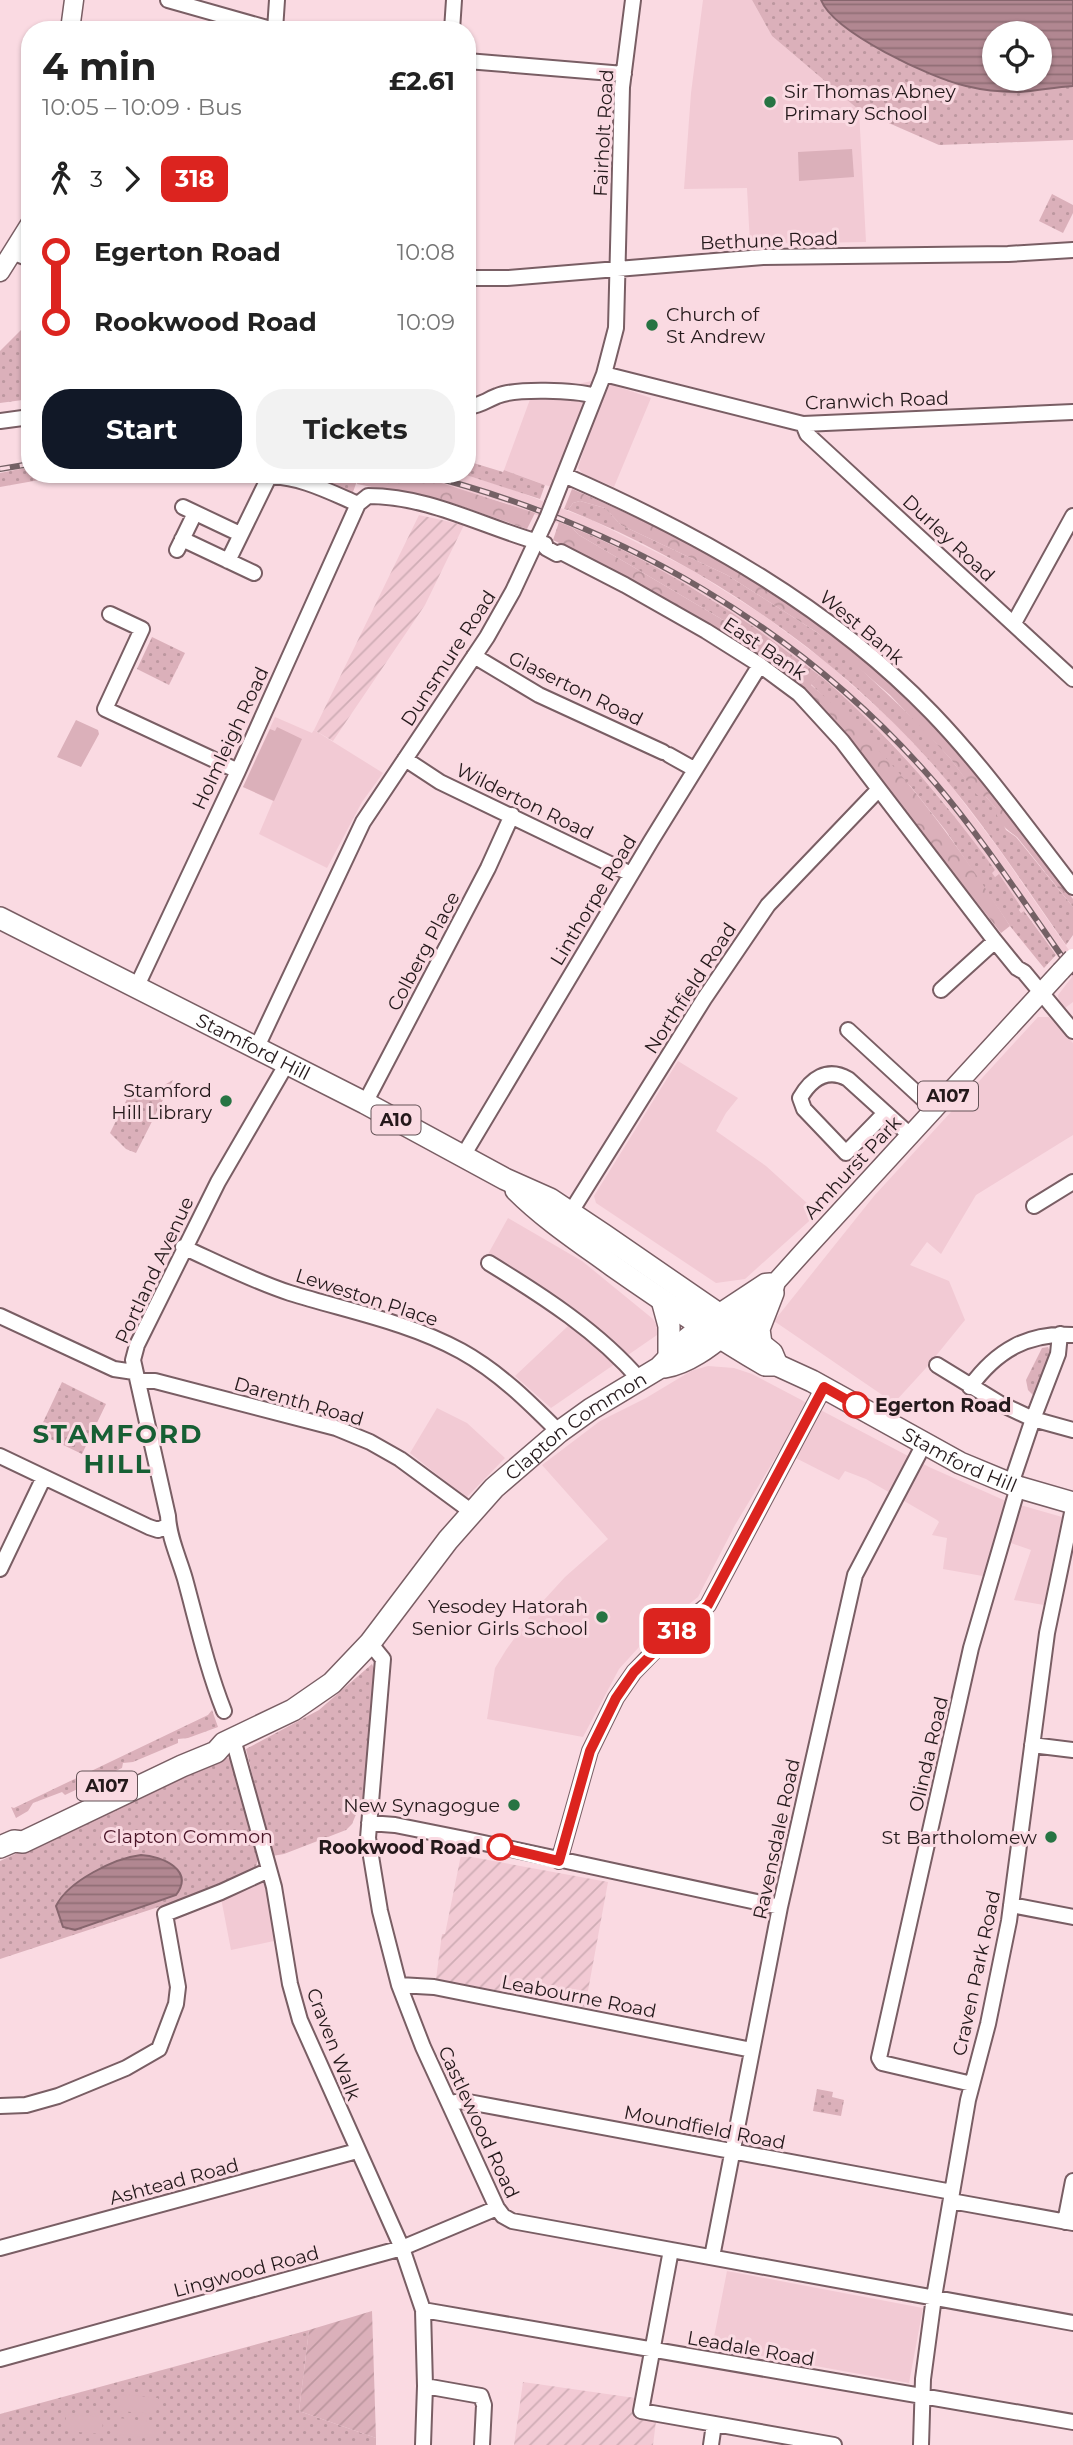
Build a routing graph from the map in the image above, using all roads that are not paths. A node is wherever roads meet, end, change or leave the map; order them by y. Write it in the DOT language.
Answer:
graph roads {
  1 [pos="74,0"];
  2 [pos="168,0"];
  3 [pos="277,0"];
  4 [pos="454,0"];
  5 [pos="633,0"];
  6 [pos="71,21"];
  7 [pos="242,21"];
  8 [pos="274,21"];
  9 [pos="453,21"];
  10 [pos="476,62"];
  11 [pos="624,74"];
  12 [pos="1073,250"];
  13 [pos="21,257"];
  14 [pos="618,268"];
  15 [pos="0,272"];
  16 [pos="476,278"];
  17 [pos="604,373"];
  18 [pos="595,396"];
  19 [pos="476,406"];
  20 [pos="1073,412"];
  21 [pos="21,418"];
  22 [pos="0,421"];
  23 [pos="803,424"];
  24 [pos="564,475"];
  25 [pos="266,483"];
  26 [pos="301,483"];
  27 [pos="358,504"];
  28 [pos="1073,516"];
  29 [pos="240,534"];
  30 [pos="541,543"];
  31 [pos="228,561"];
  32 [pos="254,573"];
  33 [pos="110,614"];
  34 [pos="1014,623"];
  35 [pos="474,656"];
  36 [pos="760,665"];
  37 [pos="1073,679"];
  38 [pos="405,760"];
  39 [pos="694,769"];
  40 [pos="238,771"];
  41 [pos="878,790"];
  42 [pos="512,815"];
  43 [pos="631,874"];
  44 [pos="1073,887"];
  45 [pos="0,918"];
  46 [pos="995,941"];
  47 [pos="1067,965"];
  48 [pos="136,988"];
  49 [pos="942,990"];
  50 [pos="1042,993"];
  51 [pos="849,1030"];
  52 [pos="1073,1031"];
  53 [pos="256,1049"];
  54 [pos="286,1065"];
  55 [pos="365,1104"];
  56 [pos="935,1110"];
  57 [pos="886,1113"];
  58 [pos="911,1136"];
  59 [pos="463,1156"];
  60 [pos="1073,1182"];
  61 [pos="1034,1206"];
  62 [pos="566,1220"];
  63 [pos="183,1247"];
  64 [pos="614,1254"];
  65 [pos="489,1263"];
  66 [pos="774,1287"];
  67 [pos="662,1300"];
  68 [pos="0,1316"];
  69 [pos="719,1326"];
  70 [pos="1067,1334"];
  71 [pos="758,1351"];
  72 [pos="668,1364"];
  73 [pos="937,1365"];
  74 [pos="136,1376"];
  75 [pos="640,1380"];
  76 [pos="824,1387"];
  77 [pos="970,1387"];
  78 [pos="1033,1419"];
  79 [pos="1073,1430"];
  80 [pos="559,1432"];
  81 [pos="924,1444"];
  82 [pos="0,1456"];
  83 [pos="44,1477"];
  84 [pos="1014,1485"];
  85 [pos="1073,1503"];
  86 [pos="1073,1508"];
  87 [pos="472,1512"];
  88 [pos="167,1526"];
  89 [pos="0,1569"];
  90 [pos="370,1643"];
  91 [pos="224,1711"];
  92 [pos="228,1741"];
  93 [pos="1032,1745"];
  94 [pos="1073,1750"];
  95 [pos="369,1823"];
  96 [pos="7,1844"];
  97 [pos="559,1861"];
  98 [pos="269,1870"];
  99 [pos="1011,1905"];
  100 [pos="780,1907"];
  101 [pos="1073,1917"];
  102 [pos="399,1985"];
  103 [pos="752,2050"];
  104 [pos="972,2084"];
  105 [pos="450,2103"];
  106 [pos="0,2106"];
  107 [pos="357,2151"];
  108 [pos="731,2152"];
  109 [pos="1073,2180"];
  110 [pos="952,2197"];
  111 [pos="497,2208"];
  112 [pos="1069,2223"];
  113 [pos="0,2248"];
  114 [pos="402,2249"];
  115 [pos="671,2250"];
  116 [pos="712,2257"];
  117 [pos="934,2297"];
  118 [pos="423,2311"];
  119 [pos="1073,2323"];
  120 [pos="652,2350"];
  121 [pos="0,2359"];
  122 [pos="425,2386"];
  123 [pos="922,2396"];
  124 [pos="1073,2422"];
  125 [pos="715,2424"];
  126 [pos="766,2439"];
  127 [pos="423,2445"];
  128 [pos="482,2445"];
  129 [pos="711,2445"];
  130 [pos="834,2445"];
  131 [pos="921,2445"];
  1 -- 6 [label="main road"];
  2 -- 7 [label="street"];
  3 -- 8 [label="street"];
  4 -- 9 [label="street"];
  5 -- 11 [label="street, Fairholt Road"];
  10 -- 11 [label="street"];
  11 -- 14 [label="street, Fairholt Road"];
  12 -- 14 [label="street, Bethune Road"];
  13 -- 15 [label="main road"];
  14 -- 16 [label="street, Bethune Road"];
  14 -- 17 [label="street, Dunsmure Road"];
  17 -- 18 [label="street, Dunsmure Road"];
  17 -- 23 [label="street, Cranwich Road"];
  18 -- 19 [label="street"];
  18 -- 24 [label="street, Dunsmure Road"];
  20 -- 23 [label="street, Cranwich Road"];
  21 -- 22 [label="street"];
  23 -- 34 [label="street, Durley Road"];
  24 -- 30 [label="street, Dunsmure Road, bridge"];
  24 -- 44 [label="street, West Bank"];
  25 -- 29 [label="street"];
  26 -- 27 [label="street"];
  27 -- 30 [label="street, East Bank"];
  27 -- 40 [label="street, Holmleigh Road"];
  28 -- 34 [label="street"];
  29 -- 31 [label="street"];
  29 -- 31 [label="street"];
  30 -- 35 [label="street, Dunsmure Road"];
  30 -- 36 [label="street, East Bank"];
  31 -- 32 [label="street"];
  33 -- 40 [label="street"];
  34 -- 37 [label="street, Durley Road"];
  35 -- 38 [label="street, Dunsmure Road"];
  35 -- 39 [label="street, Glaserton Road"];
  36 -- 39 [label="street, Linthorpe Road"];
  36 -- 41 [label="street, East Bank"];
  38 -- 42 [label="street, Wilderton Road"];
  38 -- 53 [label="street, Dunsmure Road"];
  39 -- 43 [label="street, Linthorpe Road"];
  40 -- 48 [label="street, Holmleigh Road"];
  41 -- 46 [label="street, East Bank"];
  41 -- 62 [label="street, Northfield Road"];
  42 -- 43 [label="street, Wilderton Road"];
  42 -- 55 [label="street, Colberg Place"];
  43 -- 59 [label="street, Linthorpe Road"];
  45 -- 48 [label="highway, Stamford Hill / A10"];
  46 -- 49 [label="street"];
  46 -- 50 [label="street, East Bank"];
  47 -- 50 [label="main road, Amhurst Park / A107"];
  48 -- 53 [label="highway, Stamford Hill / A10"];
  50 -- 52 [label="street, East Bank"];
  50 -- 56 [label="main road, Amhurst Park / A107"];
  51 -- 56 [label="street"];
  53 -- 54 [label="highway, Stamford Hill / A10"];
  54 -- 55 [label="highway, Stamford Hill / A10"];
  54 -- 63 [label="street, Portland Avenue"];
  55 -- 59 [label="highway, Stamford Hill / A10"];
  56 -- 58 [label="main road, Amhurst Park / A107"];
  57 -- 57 [label="street"];
  57 -- 58 [label="street"];
  58 -- 66 [label="main road, Amhurst Park / A107"];
  59 -- 62 [label="highway, Stamford Hill / A10"];
  60 -- 61 [label="street"];
  62 -- 64 [label="highway, Stamford Hill / A10"];
  63 -- 74 [label="street, Portland Avenue"];
  63 -- 80 [label="street, Leweston Place"];
  64 -- 67 [label="highway, Stamford Hill / A10"];
  64 -- 69 [label="highway, Stamford Hill / A10"];
  65 -- 75 [label="street"];
  66 -- 69 [label="main road, Amhurst Park / A107"];
  66 -- 71 [label="highway, A107"];
  67 -- 69 [label="highway, Stamford Hill / A10"];
  67 -- 72 [label="highway"];
  68 -- 74 [label="street, Darenth Road"];
  69 -- 71 [label="highway, Stamford Hill / A10"];
  69 -- 72 [label="highway, Clapton Common / A107"];
  70 -- 77 [label="street"];
  70 -- 78 [label="street"];
  71 -- 72 [label="highway, A107"];
  71 -- 76 [label="highway, Stamford Hill / A10"];
  72 -- 75 [label="highway, Clapton Common / A107"];
  73 -- 77 [label="street"];
  74 -- 87 [label="street, Darenth Road"];
  74 -- 88 [label="street, Portland Avenue"];
  75 -- 80 [label="highway, Clapton Common / A107"];
  76 -- 81 [label="highway, Stamford Hill / A10"];
  76 -- 97 [label="street"];
  77 -- 78 [label="street"];
  78 -- 79 [label="street"];
  78 -- 84 [label="street"];
  80 -- 87 [label="highway, Clapton Common / A107"];
  81 -- 84 [label="highway, Stamford Hill / A10"];
  81 -- 100 [label="street, Ravensdale Road"];
  82 -- 83 [label="street"];
  83 -- 88 [label="street"];
  83 -- 89 [label="street"];
  84 -- 85 [label="highway, Stamford Hill / A10"];
  84 -- 104 [label="street, Olinda Road"];
  86 -- 93 [label="street, Craven Park Road"];
  87 -- 90 [label="highway, Clapton Common / A107"];
  88 -- 91 [label="street, Portland Avenue"];
  90 -- 92 [label="highway, Clapton Common / A107"];
  90 -- 95 [label="street, Castlewood Road"];
  92 -- 96 [label="highway, Clapton Common / A107"];
  92 -- 98 [label="street, Craven Walk"];
  93 -- 94 [label="street"];
  93 -- 99 [label="street, Craven Park Road"];
  95 -- 97 [label="street"];
  95 -- 102 [label="street, Castlewood Road"];
  97 -- 100 [label="street"];
  98 -- 106 [label="street"];
  98 -- 107 [label="street, Craven Walk"];
  99 -- 101 [label="street"];
  99 -- 104 [label="street, Craven Park Road"];
  100 -- 103 [label="street, Ravensdale Road"];
  102 -- 103 [label="street, Leabourne Road"];
  102 -- 105 [label="street, Castlewood Road"];
  103 -- 108 [label="street, Ravensdale Road"];
  104 -- 110 [label="street, Craven Park Road"];
  105 -- 108 [label="street, Moundfield Road"];
  105 -- 111 [label="street, Castlewood Road"];
  107 -- 113 [label="street, Ashtead Road"];
  107 -- 114 [label="street, Craven Walk"];
  108 -- 110 [label="street, Moundfield Road"];
  108 -- 116 [label="street, Ravensdale Road"];
  109 -- 112 [label="street"];
  110 -- 112 [label="street, Moundfield Road"];
  110 -- 117 [label="street, Craven Park Road"];
  111 -- 114 [label="street, Lingwood Road"];
  111 -- 115 [label="street, Castlewood Road"];
  114 -- 118 [label="street, Craven Walk"];
  114 -- 121 [label="street, Lingwood Road"];
  115 -- 116 [label="street, Castlewood Road"];
  115 -- 120 [label="street"];
  116 -- 117 [label="street, Castlewood Road"];
  117 -- 119 [label="street, Castlewood Road"];
  117 -- 123 [label="street, Craven Park Road"];
  118 -- 120 [label="street, Leadale Road"];
  118 -- 122 [label="street, Craven Walk"];
  120 -- 123 [label="street, Leadale Road"];
  120 -- 125 [label="street"];
  122 -- 127 [label="street, Craven Walk"];
  122 -- 128 [label="street"];
  123 -- 124 [label="street, Leadale Road"];
  123 -- 131 [label="street, Craven Park Road"];
  125 -- 126 [label="street"];
  125 -- 129 [label="street"];
  126 -- 130 [label="street"];
}
